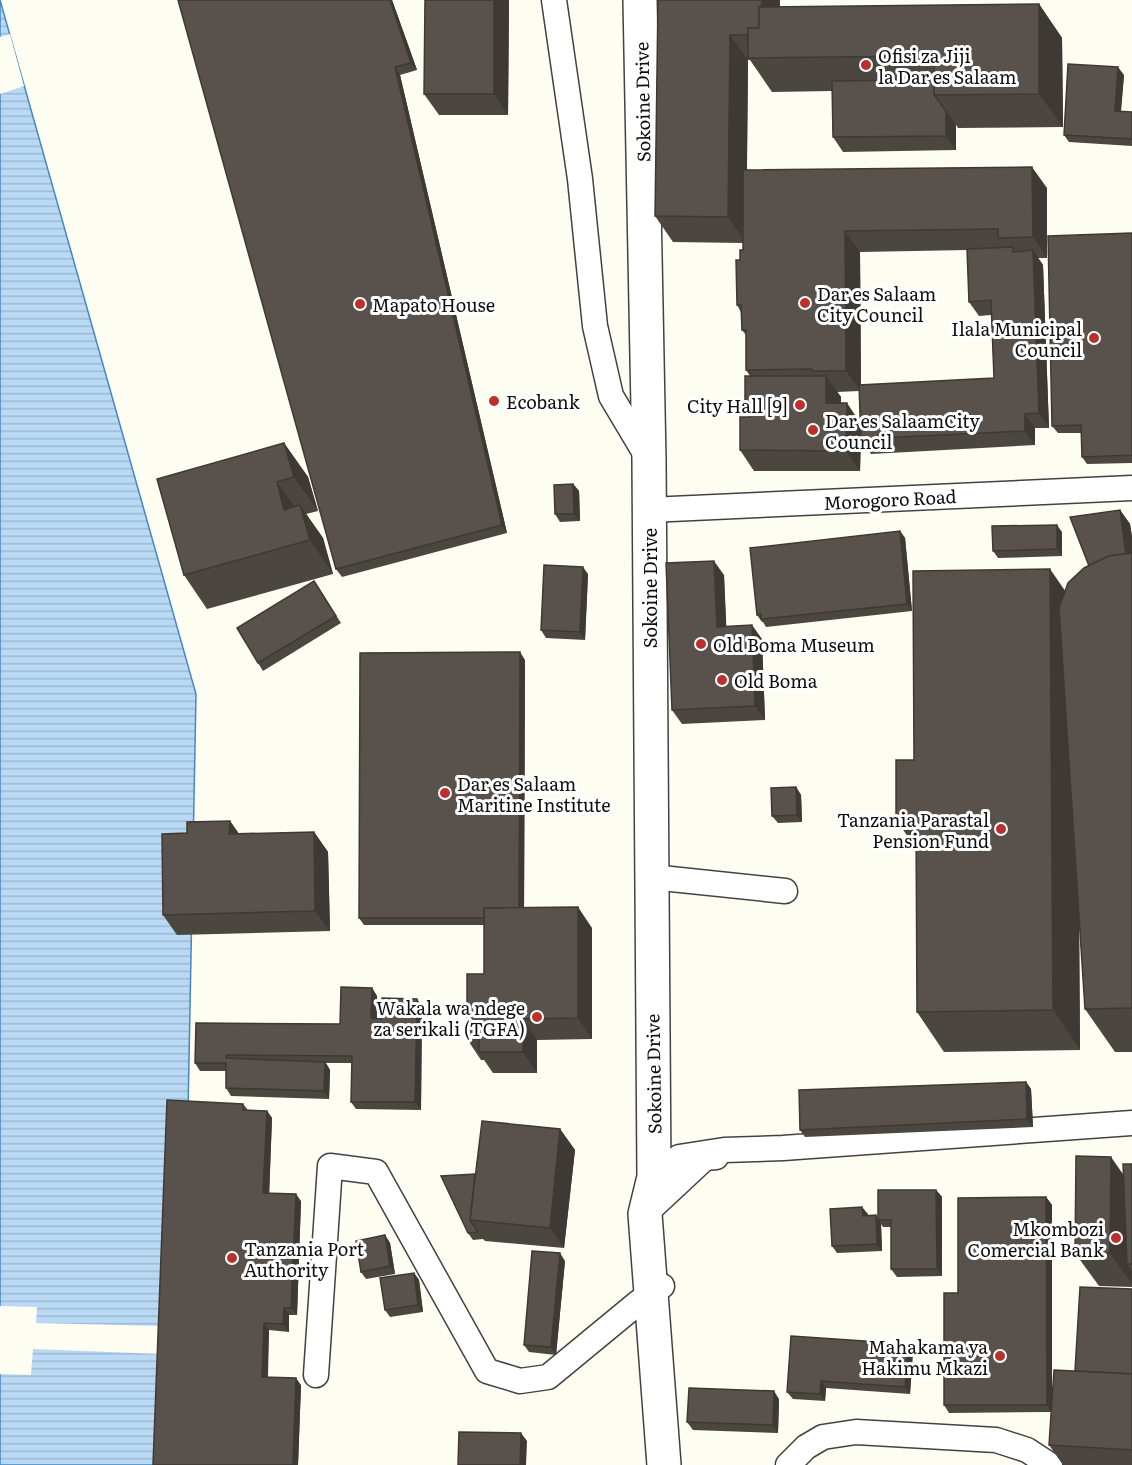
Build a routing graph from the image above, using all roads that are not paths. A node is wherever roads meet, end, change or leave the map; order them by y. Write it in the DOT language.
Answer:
graph roads {
  1 [pos="554,0"];
  2 [pos="640,0"];
  3 [pos="649,460"];
  4 [pos="1132,488"];
  5 [pos="649,510"];
  6 [pos="652,877"];
  7 [pos="785,891"];
  8 [pos="1132,1123"];
  9 [pos="1132,1130"];
  10 [pos="654,1177"];
  11 [pos="645,1214"];
  12 [pos="662,1286"];
  13 [pos="316,1375"];
  14 [pos="650,1465"];
  15 [pos="663,1465"];
  16 [pos="788,1465"];
  17 [pos="1050,1465"];
  1 -- 3 [label="lane"];
  2 -- 3 [label="street, Sokoine Drive"];
  3 -- 5 [label="street, Sokoine Drive"];
  4 -- 5 [label="lane, Morogoro Road"];
  5 -- 6 [label="street, Sokoine Drive"];
  6 -- 7 [label="lane"];
  6 -- 10 [label="street, Sokoine Drive"];
  8 -- 10 [label="lane, Sokoine Drive"];
  9 -- 11 [label="lane"];
  10 -- 11 [label="lane, Sokoine Drive"];
  11 -- 12 [label="lane, Sokoine Drive"];
  11 -- 14 [label="lane, Sokoine Drive"];
  11 -- 15 [label="street, Sokoine Drive"];
  12 -- 13 [label="lane"];
  12 -- 15 [label="lane, Sokoine Drive"];
  16 -- 17 [label="lane"];
}
